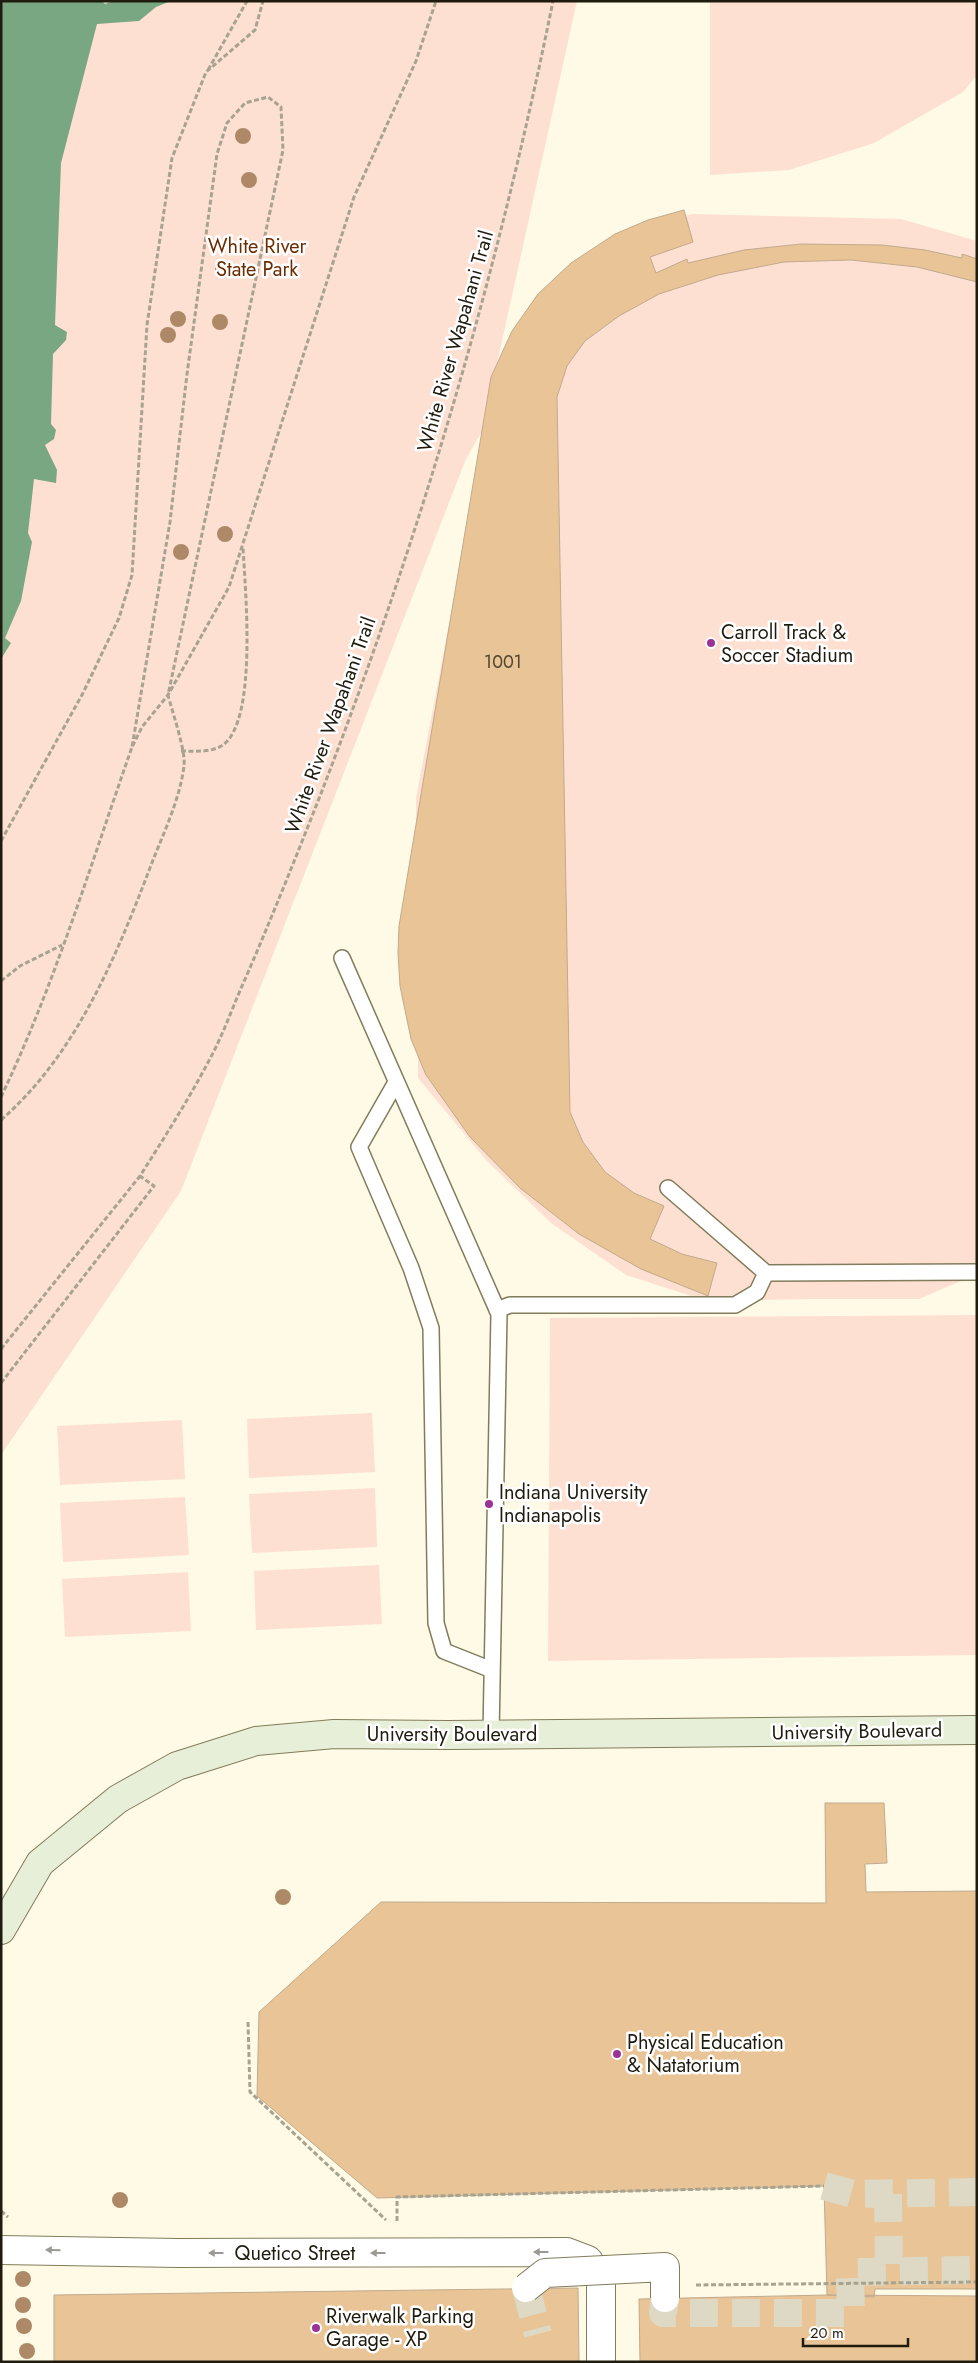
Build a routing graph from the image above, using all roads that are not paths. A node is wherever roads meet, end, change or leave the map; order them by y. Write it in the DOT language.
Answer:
graph roads {
  1 [pos="342,958"];
  2 [pos="395,1084"];
  3 [pos="668,1188"];
  4 [pos="977,1272"];
  5 [pos="766,1274"];
  6 [pos="497,1310"];
  7 [pos="492,1670"];
  8 [pos="977,1730"];
  9 [pos="491,1734"];
  10 [pos="1,1930"];
  11 [pos="1,2250"];
  12 [pos="526,2288"];
  13 [pos="665,2298"];
  14 [pos="602,2362"];
  1 -- 2 [label="lane"];
  2 -- 6 [label="lane"];
  2 -- 7 [label="lane"];
  3 -- 5 [label="lane"];
  4 -- 5 [label="lane"];
  5 -- 6 [label="lane"];
  6 -- 7 [label="lane"];
  7 -- 9 [label="lane"];
  8 -- 9 [label="street, University Boulevard"];
  9 -- 10 [label="street, University Boulevard"];
  14 -- 11 [label="street, Quetico Street, one-way"];
  12 -- 13 [label="street, bridge"];
}
